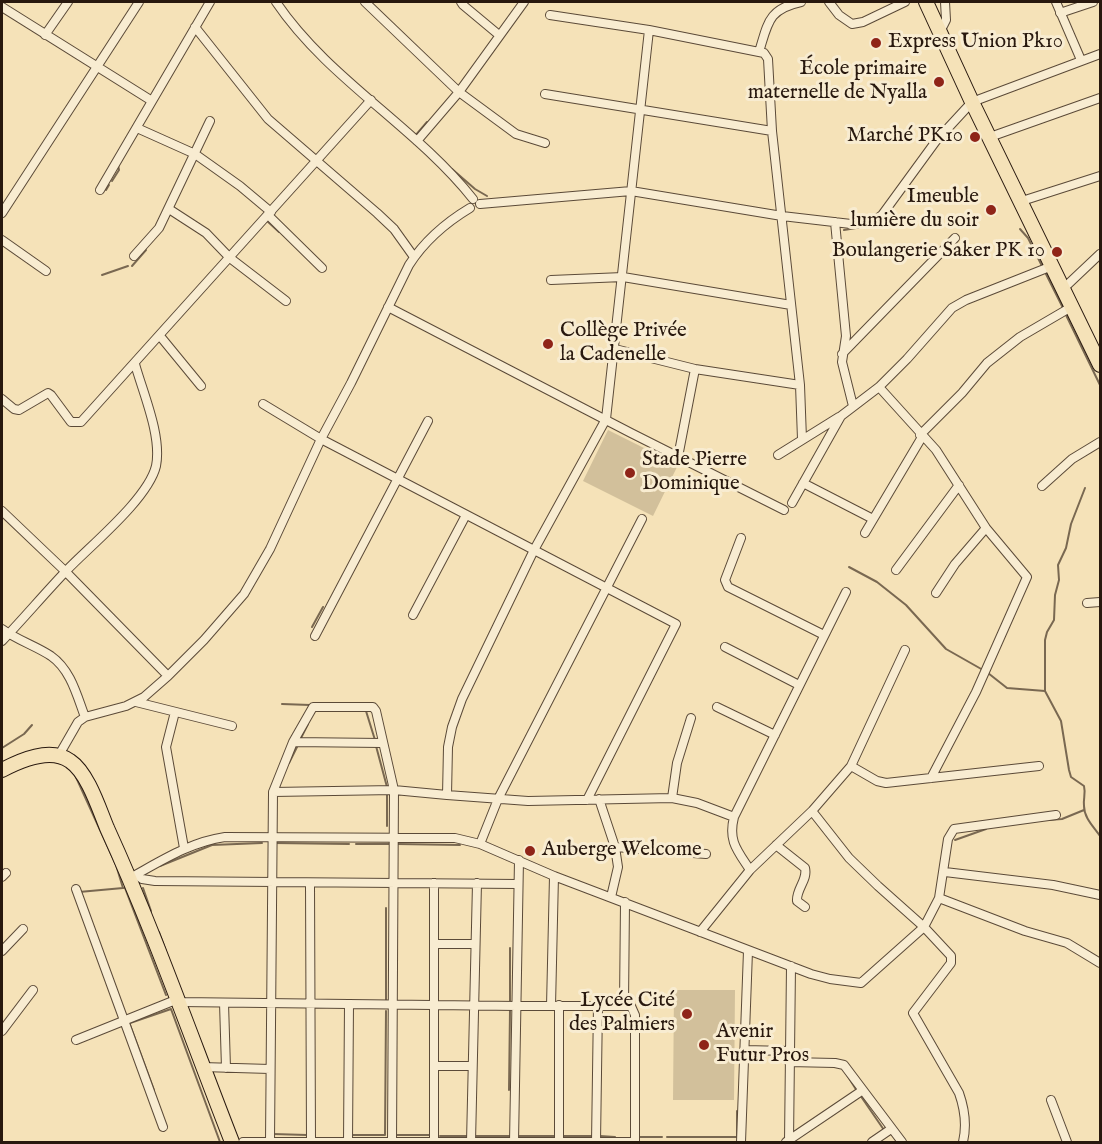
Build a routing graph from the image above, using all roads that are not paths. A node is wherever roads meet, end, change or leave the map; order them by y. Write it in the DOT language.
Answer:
graph roads {
  1 [pos="68,2"];
  2 [pos="139,2"];
  3 [pos="210,2"];
  4 [pos="276,2"];
  5 [pos="365,2"];
  6 [pos="461,2"];
  7 [pos="524,2"];
  8 [pos="801,2"];
  9 [pos="829,2"];
  10 [pos="905,2"];
  11 [pos="926,2"];
  12 [pos="945,2"];
  13 [pos="1056,2"];
  14 [pos="1092,2"];
  15 [pos="2,7"];
  16 [pos="1060,13"];
  17 [pos="550,15"];
  18 [pos="195,27"];
  19 [pos="650,30"];
  20 [pos="940,32"];
  21 [pos="45,35"];
  22 [pos="499,35"];
  23 [pos="759,52"];
  24 [pos="1101,54"];
  25 [pos="1082,60"];
  26 [pos="96,68"];
  27 [pos="459,92"];
  28 [pos="545,94"];
  29 [pos="1101,98"];
  30 [pos="371,100"];
  31 [pos="152,101"];
  32 [pos="972,102"];
  33 [pos="640,109"];
  34 [pos="210,121"];
  35 [pos="136,128"];
  36 [pos="772,131"];
  37 [pos="990,137"];
  38 [pos="417,141"];
  39 [pos="545,143"];
  40 [pos="195,154"];
  41 [pos="317,160"];
  42 [pos="1101,176"];
  43 [pos="100,190"];
  44 [pos="631,191"];
  45 [pos="1022,201"];
  46 [pos="474,203"];
  47 [pos="169,209"];
  48 [pos="2,213"];
  49 [pos="270,214"];
  50 [pos="782,216"];
  51 [pos="835,222"];
  52 [pos="955,238"];
  53 [pos="2,240"];
  54 [pos="1101,254"];
  55 [pos="134,256"];
  56 [pos="414,257"];
  57 [pos="230,258"];
  58 [pos="1052,266"];
  59 [pos="322,268"];
  60 [pos="46,271"];
  61 [pos="623,277"];
  62 [pos="551,280"];
  63 [pos="1064,288"];
  64 [pos="286,301"];
  65 [pos="791,305"];
  66 [pos="1073,306"];
  67 [pos="388,307"];
  68 [pos="160,336"];
  69 [pos="615,350"];
  70 [pos="841,355"];
  71 [pos="135,363"];
  72 [pos="1101,365"];
  73 [pos="696,369"];
  74 [pos="800,385"];
  75 [pos="201,386"];
  76 [pos="879,387"];
  77 [pos="2,399"];
  78 [pos="263,404"];
  79 [pos="853,406"];
  80 [pos="841,416"];
  81 [pos="606,419"];
  82 [pos="428,421"];
  83 [pos="921,436"];
  84 [pos="321,439"];
  85 [pos="802,439"];
  86 [pos="1101,442"];
  87 [pos="777,455"];
  88 [pos="678,457"];
  89 [pos="398,479"];
  90 [pos="803,483"];
  91 [pos="959,485"];
  92 [pos="1042,486"];
  93 [pos="792,503"];
  94 [pos="784,510"];
  95 [pos="2,511"];
  96 [pos="466,514"];
  97 [pos="642,519"];
  98 [pos="873,519"];
  99 [pos="986,528"];
  100 [pos="865,533"];
  101 [pos="741,538"];
  102 [pos="534,550"];
  103 [pos="896,570"];
  104 [pos="66,572"];
  105 [pos="608,589"];
  106 [pos="846,592"];
  107 [pos="936,593"];
  108 [pos="1087,603"];
  109 [pos="1101,603"];
  110 [pos="413,615"];
  111 [pos="5,632"];
  112 [pos="824,635"];
  113 [pos="315,636"];
  114 [pos="2,641"];
  115 [pos="725,647"];
  116 [pos="905,650"];
  117 [pos="168,676"];
  118 [pos="799,685"];
  119 [pos="136,702"];
  120 [pos="717,707"];
  121 [pos="175,712"];
  122 [pos="85,717"];
  123 [pos="691,718"];
  124 [pos="232,726"];
  125 [pos="775,735"];
  126 [pos="293,742"];
  127 [pos="382,743"];
  128 [pos="59,755"];
  129 [pos="851,766"];
  130 [pos="1039,766"];
  131 [pos="2,769"];
  132 [pos="931,778"];
  133 [pos="394,790"];
  134 [pos="273,792"];
  135 [pos="447,795"];
  136 [pos="672,798"];
  137 [pos="498,799"];
  138 [pos="598,799"];
  139 [pos="587,800"];
  140 [pos="812,811"];
  141 [pos="1056,815"];
  142 [pos="734,817"];
  143 [pos="272,837"];
  144 [pos="395,838"];
  145 [pos="480,844"];
  146 [pos="776,845"];
  147 [pos="615,847"];
  148 [pos="184,848"];
  149 [pos="706,854"];
  150 [pos="519,860"];
  151 [pos="750,870"];
  152 [pos="945,872"];
  153 [pos="133,876"];
  154 [pos="554,876"];
  155 [pos="271,883"];
  156 [pos="310,883"];
  157 [pos="393,883"];
  158 [pos="434,883"];
  159 [pos="477,883"];
  160 [pos="518,884"];
  161 [pos="76,889"];
  162 [pos="1101,895"];
  163 [pos="611,897"];
  164 [pos="939,898"];
  165 [pos="625,902"];
  166 [pos="805,907"];
  167 [pos="924,927"];
  168 [pos="23,929"];
  169 [pos="700,932"];
  170 [pos="434,944"];
  171 [pos="475,944"];
  172 [pos="2,951"];
  173 [pos="748,951"];
  174 [pos="1101,963"];
  175 [pos="791,966"];
  176 [pos="33,990"];
  177 [pos="179,1000"];
  178 [pos="224,1003"];
  179 [pos="271,1003"];
  180 [pos="310,1003"];
  181 [pos="349,1004"];
  182 [pos="394,1005"];
  183 [pos="434,1005"];
  184 [pos="598,1005"];
  185 [pos="624,1005"];
  186 [pos="474,1006"];
  187 [pos="517,1006"];
  188 [pos="555,1006"];
  189 [pos="124,1020"];
  190 [pos="2,1031"];
  191 [pos="76,1040"];
  192 [pos="744,1050"];
  193 [pos="789,1051"];
  194 [pos="789,1062"];
  195 [pos="435,1066"];
  196 [pos="472,1066"];
  197 [pos="202,1067"];
  198 [pos="226,1068"];
  199 [pos="270,1069"];
  200 [pos="863,1090"];
  201 [pos="1051,1100"];
  202 [pos="163,1127"];
  203 [pos="891,1129"];
  204 [pos="270,1141"];
  205 [pos="311,1141"];
  206 [pos="329,1142"];
  207 [pos="348,1142"];
  208 [pos="392,1142"];
  209 [pos="434,1142"];
  210 [pos="471,1142"];
  211 [pos="514,1142"];
  212 [pos="559,1142"];
  213 [pos="596,1142"];
  214 [pos="787,1142"];
  215 [pos="232,1143"];
  216 [pos="243,1143"];
  217 [pos="635,1143"];
  218 [pos="741,1143"];
  219 [pos="872,1143"];
  220 [pos="902,1143"];
  221 [pos="963,1143"];
  222 [pos="1067,1143"];
  1 -- 21 [label="street"];
  2 -- 26 [label="street"];
  3 -- 18 [label="street"];
  4 -- 30 [label="street"];
  5 -- 27 [label="street"];
  6 -- 22 [label="street"];
  7 -- 22 [label="street"];
  8 -- 23 [label="street"];
  9 -- 10 [label="street"];
  11 -- 20 [label="main road"];
  12 -- 20 [label="street"];
  13 -- 16 [label="street"];
  14 -- 16 [label="street"];
  15 -- 21 [label="street"];
  16 -- 25 [label="street"];
  17 -- 19 [label="street"];
  18 -- 31 [label="street"];
  18 -- 41 [label="street"];
  19 -- 23 [label="street"];
  19 -- 33 [label="street"];
  20 -- 32 [label="main road"];
  21 -- 26 [label="street"];
  22 -- 27 [label="street"];
  23 -- 36 [label="street"];
  24 -- 25 [label="street"];
  25 -- 32 [label="street"];
  26 -- 31 [label="street"];
  26 -- 48 [label="street"];
  27 -- 38 [label="street"];
  27 -- 39 [label="street"];
  28 -- 33 [label="street"];
  29 -- 37 [label="street"];
  30 -- 38 [label="street"];
  30 -- 41 [label="street"];
  31 -- 35 [label="street"];
  32 -- 37 [label="main road"];
  32 -- 51 [label="street"];
  33 -- 36 [label="street"];
  33 -- 44 [label="street"];
  34 -- 40 [label="street"];
  35 -- 40 [label="street"];
  35 -- 43 [label="street"];
  36 -- 50 [label="street"];
  37 -- 45 [label="main road"];
  38 -- 46 [label="street"];
  40 -- 47 [label="street"];
  40 -- 49 [label="street"];
  41 -- 49 [label="street"];
  41 -- 56 [label="street"];
  42 -- 45 [label="street"];
  44 -- 46 [label="street"];
  44 -- 50 [label="street"];
  44 -- 61 [label="street"];
  45 -- 58 [label="main road"];
  46 -- 56 [label="street"];
  47 -- 55 [label="street"];
  47 -- 57 [label="street"];
  49 -- 57 [label="street"];
  49 -- 59 [label="street"];
  50 -- 51 [label="street"];
  50 -- 65 [label="street"];
  51 -- 70 [label="street"];
  52 -- 70 [label="street"];
  53 -- 60 [label="street"];
  54 -- 63 [label="street"];
  56 -- 67 [label="street"];
  57 -- 64 [label="street"];
  57 -- 68 [label="street"];
  58 -- 63 [label="main road"];
  58 -- 76 [label="street"];
  61 -- 62 [label="street"];
  61 -- 65 [label="street"];
  61 -- 69 [label="street"];
  63 -- 66 [label="main road"];
  65 -- 74 [label="street"];
  66 -- 72 [label="main road"];
  66 -- 83 [label="street"];
  67 -- 81 [label="street"];
  67 -- 84 [label="street"];
  68 -- 71 [label="street"];
  68 -- 75 [label="street"];
  69 -- 73 [label="street"];
  69 -- 81 [label="street"];
  70 -- 79 [label="street"];
  71 -- 77 [label="street"];
  71 -- 104 [label="street"];
  73 -- 74 [label="street"];
  73 -- 88 [label="street"];
  74 -- 85 [label="street"];
  76 -- 79 [label="street"];
  76 -- 83 [label="street"];
  78 -- 84 [label="street"];
  79 -- 80 [label="street"];
  80 -- 85 [label="street"];
  80 -- 90 [label="street"];
  81 -- 88 [label="street"];
  81 -- 102 [label="street"];
  82 -- 89 [label="street"];
  83 -- 91 [label="street"];
  83 -- 98 [label="street"];
  84 -- 89 [label="street"];
  84 -- 117 [label="street"];
  85 -- 87 [label="street"];
  86 -- 92 [label="street"];
  88 -- 94 [label="street"];
  89 -- 96 [label="street"];
  89 -- 113 [label="street"];
  90 -- 93 [label="street"];
  90 -- 98 [label="street"];
  91 -- 99 [label="street"];
  91 -- 103 [label="street"];
  95 -- 104 [label="street"];
  96 -- 102 [label="street"];
  96 -- 110 [label="street"];
  97 -- 105 [label="street"];
  98 -- 100 [label="street"];
  99 -- 107 [label="street"];
  99 -- 132 [label="street"];
  101 -- 112 [label="street"];
  102 -- 105 [label="street"];
  102 -- 135 [label="street"];
  104 -- 111 [label="street"];
  104 -- 117 [label="street"];
  105 -- 137 [label="street"];
  105 -- 139 [label="street"];
  106 -- 112 [label="street"];
  108 -- 109 [label="street"];
  111 -- 114 [label="street"];
  111 -- 122 [label="street"];
  112 -- 118 [label="street"];
  115 -- 118 [label="street"];
  116 -- 129 [label="street"];
  117 -- 119 [label="street"];
  118 -- 125 [label="street"];
  119 -- 121 [label="street"];
  119 -- 122 [label="street"];
  120 -- 125 [label="street"];
  121 -- 124 [label="street"];
  121 -- 148 [label="street"];
  122 -- 128 [label="street"];
  123 -- 136 [label="street"];
  125 -- 142 [label="street"];
  126 -- 127 [label="street"];
  126 -- 127 [label="street"];
  126 -- 134 [label="street"];
  127 -- 133 [label="street"];
  128 -- 131 [label="main road"];
  128 -- 153 [label="main road"];
  129 -- 132 [label="street"];
  129 -- 140 [label="street"];
  130 -- 132 [label="street"];
  133 -- 134 [label="street"];
  133 -- 135 [label="street"];
  133 -- 144 [label="street"];
  134 -- 143 [label="street"];
  135 -- 137 [label="street"];
  136 -- 138 [label="street"];
  136 -- 142 [label="street"];
  137 -- 139 [label="street"];
  137 -- 145 [label="street"];
  138 -- 139 [label="street"];
  138 -- 147 [label="street"];
  140 -- 146 [label="street"];
  140 -- 167 [label="street"];
  141 -- 152 [label="street"];
  142 -- 151 [label="street"];
  143 -- 144 [label="street"];
  143 -- 148 [label="street"];
  143 -- 155 [label="street"];
  144 -- 145 [label="street"];
  144 -- 157 [label="street"];
  145 -- 150 [label="street"];
  146 -- 151 [label="street"];
  146 -- 166 [label="street"];
  147 -- 149 [label="street"];
  147 -- 163 [label="street"];
  148 -- 153 [label="street"];
  150 -- 154 [label="street"];
  150 -- 160 [label="street"];
  151 -- 169 [label="street"];
  152 -- 162 [label="street"];
  152 -- 164 [label="street"];
  153 -- 155 [label="street"];
  153 -- 177 [label="main road"];
  154 -- 163 [label="street"];
  154 -- 188 [label="street"];
  155 -- 156 [label="street"];
  155 -- 179 [label="street"];
  156 -- 157 [label="street"];
  156 -- 180 [label="street"];
  157 -- 158 [label="street"];
  157 -- 182 [label="street"];
  158 -- 159 [label="street"];
  158 -- 170 [label="street"];
  159 -- 160 [label="street"];
  159 -- 171 [label="street"];
  160 -- 187 [label="street"];
  161 -- 189 [label="street"];
  163 -- 165 [label="street"];
  164 -- 167 [label="street"];
  164 -- 174 [label="street"];
  165 -- 169 [label="street"];
  165 -- 185 [label="street"];
  167 -- 175 [label="street"];
  167 -- 221 [label="street"];
  168 -- 172 [label="street"];
  169 -- 173 [label="street"];
  170 -- 171 [label="street"];
  170 -- 183 [label="street"];
  171 -- 186 [label="street"];
  173 -- 175 [label="street"];
  173 -- 192 [label="street"];
  175 -- 193 [label="street"];
  176 -- 190 [label="street"];
  177 -- 178 [label="street"];
  177 -- 189 [label="street"];
  177 -- 197 [label="main road"];
  178 -- 179 [label="street"];
  178 -- 198 [label="street"];
  179 -- 180 [label="street"];
  179 -- 199 [label="street"];
  180 -- 181 [label="street"];
  180 -- 205 [label="street"];
  181 -- 182 [label="street"];
  181 -- 207 [label="street"];
  182 -- 183 [label="street"];
  182 -- 208 [label="street"];
  183 -- 186 [label="street"];
  183 -- 195 [label="street"];
  184 -- 185 [label="street"];
  184 -- 188 [label="street"];
  184 -- 213 [label="street"];
  185 -- 217 [label="street"];
  186 -- 187 [label="street"];
  186 -- 196 [label="street"];
  187 -- 188 [label="street"];
  187 -- 211 [label="street"];
  188 -- 212 [label="street"];
  189 -- 191 [label="street"];
  189 -- 202 [label="street"];
  192 -- 193 [label="street"];
  192 -- 218 [label="street"];
  193 -- 194 [label="street"];
  194 -- 200 [label="street"];
  194 -- 214 [label="street"];
  195 -- 196 [label="street"];
  195 -- 209 [label="street"];
  196 -- 210 [label="street"];
  197 -- 198 [label="street"];
  197 -- 215 [label="main road"];
  198 -- 199 [label="street"];
  199 -- 204 [label="street"];
  200 -- 203 [label="street"];
  200 -- 214 [label="street"];
  201 -- 222 [label="street"];
  203 -- 219 [label="street"];
  203 -- 220 [label="street"];
  204 -- 205 [label="street"];
  204 -- 216 [label="street"];
  205 -- 206 [label="street"];
  206 -- 207 [label="street"];
  207 -- 208 [label="street"];
  208 -- 209 [label="street"];
  209 -- 210 [label="street"];
  210 -- 211 [label="street"];
  211 -- 212 [label="street"];
  212 -- 213 [label="street"];
  213 -- 217 [label="street"];
}
